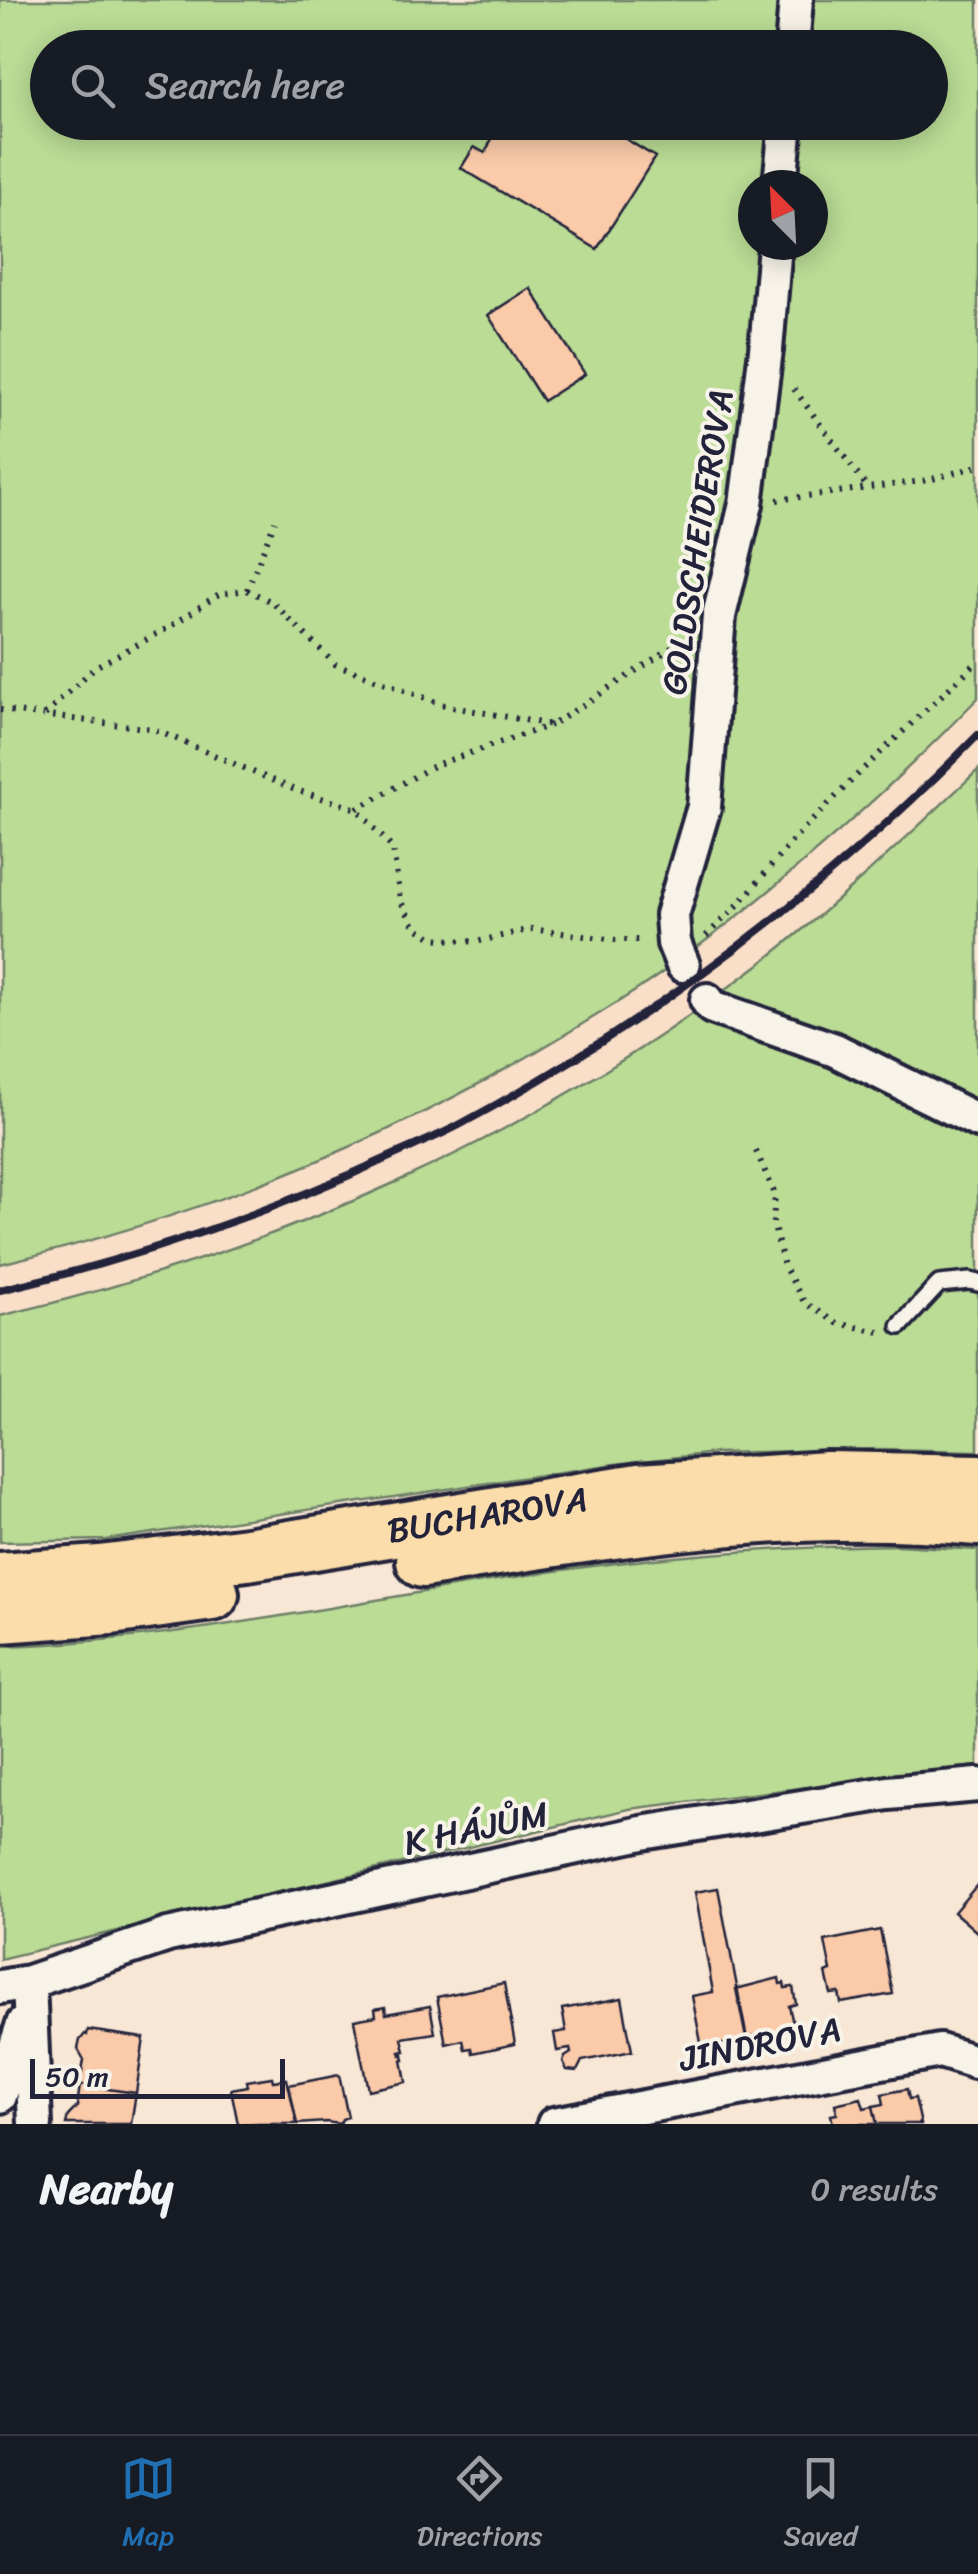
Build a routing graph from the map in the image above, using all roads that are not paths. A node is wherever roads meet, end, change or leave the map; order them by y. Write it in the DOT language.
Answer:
graph roads {
  1 [pos="796,0"];
  2 [pos="794,30"];
  3 [pos="784,140"];
  4 [pos="781,170"];
  5 [pos="774,260"];
  6 [pos="679,956"];
  7 [pos="706,1000"];
  8 [pos="978,1121"];
  9 [pos="978,1283"];
  10 [pos="900,1326"];
  11 [pos="978,1481"];
  12 [pos="978,1519"];
  13 [pos="0,1579"];
  14 [pos="0,1616"];
  15 [pos="978,1785"];
  16 [pos="20,1990"];
  17 [pos="977,2064"];
  18 [pos="0,2096"];
  19 [pos="639,2115"];
  20 [pos="34,2124"];
  21 [pos="554,2124"];
  1 -- 2 [label="street"];
  3 -- 4 [label="street"];
  5 -- 6 [label="street, GOLDSCHEIDEROVA"];
  7 -- 8 [label="street"];
  9 -- 10 [label="lane"];
  11 -- 13 [label="main road, BUCHAROVA"];
  12 -- 14 [label="main road, BUCHAROVA"];
  15 -- 16 [label="street, K HÁJŮM"];
  16 -- 18 [label="street"];
  16 -- 20 [label="street"];
  17 -- 19 [label="street, JINDROVA"];
  19 -- 21 [label="street, JINDROVA"];
}
